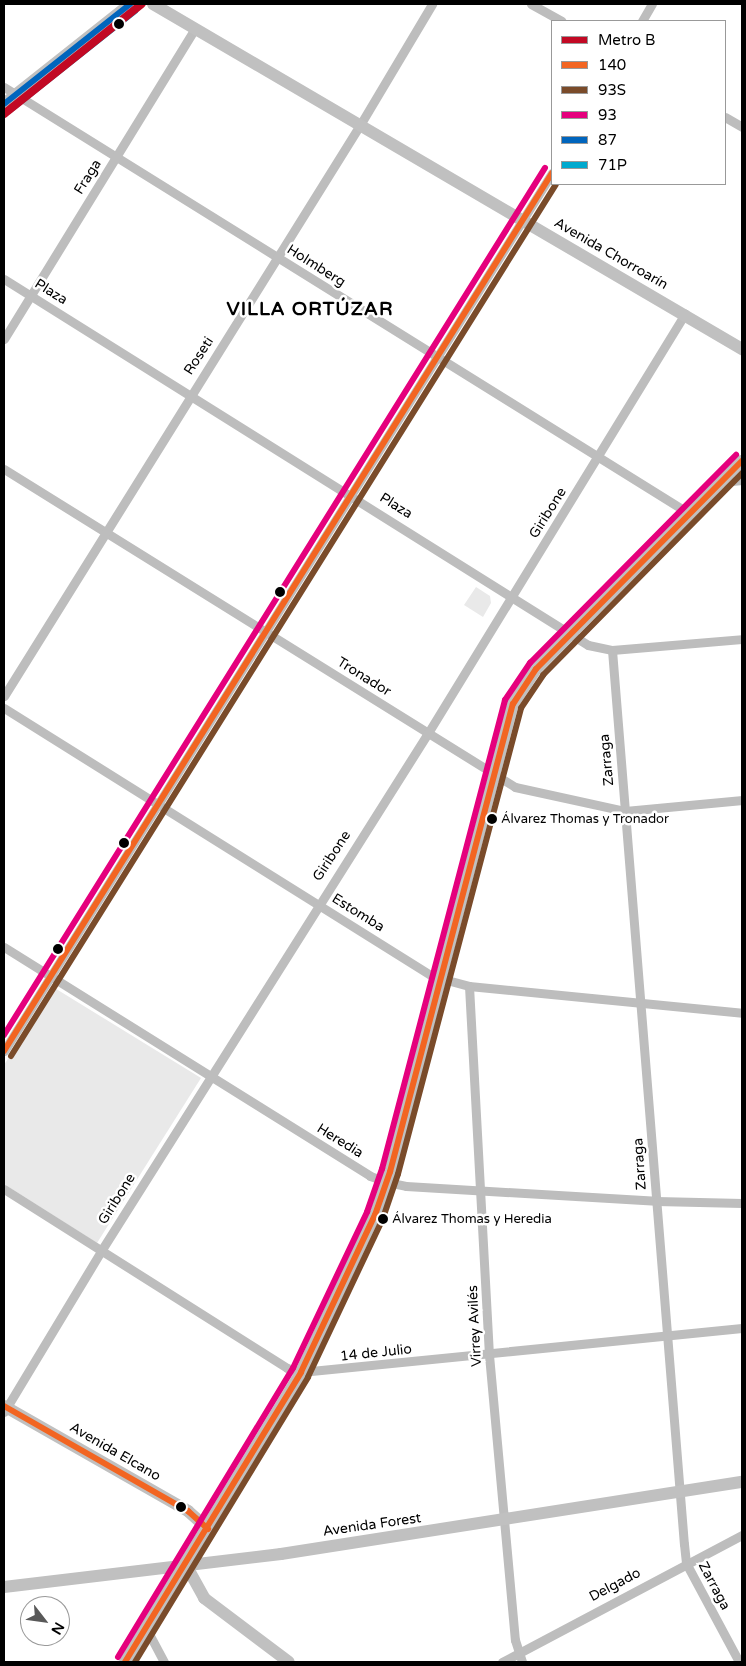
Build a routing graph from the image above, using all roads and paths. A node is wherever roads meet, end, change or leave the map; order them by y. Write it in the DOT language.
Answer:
graph roads {
  1 [pos="130,4"];
  2 [pos="152,4"];
  3 [pos="432,4"];
  4 [pos="531,4"];
  5 [pos="652,4"];
  6 [pos="560,20"];
  7 [pos="643,20"];
  8 [pos="195,29"];
  9 [pos="4,87"];
  10 [pos="14,96"];
  11 [pos="4,104"];
  12 [pos="726,118"];
  13 [pos="360,126"];
  14 [pos="742,127"];
  15 [pos="117,157"];
  16 [pos="551,175"];
  17 [pos="524,220"];
  18 [pos="278,258"];
  19 [pos="4,279"];
  20 [pos="31,296"];
  21 [pos="685,314"];
  22 [pos="4,338"];
  23 [pos="742,349"];
  24 [pos="438,358"];
  25 [pos="190,395"];
  26 [pos="598,459"];
  27 [pos="742,461"];
  28 [pos="4,468"];
  29 [pos="742,480"];
  30 [pos="722,482"];
  31 [pos="353,495"];
  32 [pos="690,514"];
  33 [pos="106,532"];
  34 [pos="513,595"];
  35 [pos="267,632"];
  36 [pos="572,634"];
  37 [pos="742,639"];
  38 [pos="612,650"];
  39 [pos="4,696"];
  40 [pos="4,708"];
  41 [pos="428,733"];
  42 [pos="495,775"];
  43 [pos="742,800"];
  44 [pos="156,806"];
  45 [pos="625,810"];
  46 [pos="317,904"];
  47 [pos="4,948"];
  48 [pos="50,977"];
  49 [pos="441,979"];
  50 [pos="469,986"];
  51 [pos="642,1004"];
  52 [pos="742,1013"];
  53 [pos="4,1051"];
  54 [pos="211,1076"];
  55 [pos="387,1182"];
  56 [pos="4,1189"];
  57 [pos="482,1191"];
  58 [pos="656,1201"];
  59 [pos="742,1203"];
  60 [pos="101,1251"];
  61 [pos="742,1328"];
  62 [pos="666,1336"];
  63 [pos="489,1355"];
  64 [pos="301,1372"];
  65 [pos="5,1409"];
  66 [pos="742,1482"];
  67 [pos="680,1492"];
  68 [pos="505,1521"];
  69 [pos="208,1528"];
  70 [pos="742,1535"];
  71 [pos="686,1563"];
  72 [pos="186,1565"];
  73 [pos="4,1588"];
  74 [pos="146,1628"];
  75 [pos="519,1658"];
  76 [pos="125,1662"];
  77 [pos="164,1662"];
  78 [pos="289,1662"];
  79 [pos="502,1662"];
  80 [pos="739,1662"];
  1 -- 10 [label="main road"];
  2 -- 8 [label="main road, Avenida Chorroarín"];
  3 -- 13 [label="street, Roseti"];
  4 -- 6 [label="street"];
  5 -- 7 [label="street"];
  8 -- 13 [label="main road, Avenida Chorroarín"];
  8 -- 15 [label="street, Fraga"];
  9 -- 10 [label="street, Holmberg"];
  10 -- 11 [label="main road"];
  10 -- 15 [label="street, Holmberg"];
  12 -- 14 [label="street"];
  13 -- 17 [label="main road, Avenida Chorroarín"];
  13 -- 18 [label="street, Roseti"];
  15 -- 18 [label="street, Holmberg"];
  15 -- 20 [label="street, Fraga"];
  16 -- 17 [label="street"];
  17 -- 21 [label="main road, Avenida Chorroarín"];
  17 -- 24 [label="street"];
  18 -- 24 [label="street, Holmberg"];
  18 -- 25 [label="street, Roseti"];
  19 -- 20 [label="street, Plaza"];
  20 -- 22 [label="street, Fraga"];
  20 -- 25 [label="street, Plaza"];
  21 -- 23 [label="main road, Avenida Chorroarín"];
  21 -- 26 [label="street, Giribone"];
  24 -- 26 [label="street, Holmberg"];
  24 -- 31 [label="street"];
  25 -- 31 [label="street, Plaza"];
  25 -- 33 [label="street, Roseti"];
  26 -- 32 [label="street, Holmberg"];
  26 -- 34 [label="street, Giribone"];
  27 -- 30 [label="main road"];
  28 -- 33 [label="street, Tronador"];
  29 -- 30 [label="street"];
  30 -- 32 [label="main road"];
  31 -- 34 [label="street, Plaza"];
  31 -- 35 [label="street"];
  32 -- 36 [label="main road"];
  33 -- 35 [label="street, Tronador"];
  33 -- 39 [label="street, Roseti"];
  34 -- 36 [label="street, Plaza"];
  34 -- 41 [label="street, Giribone"];
  35 -- 41 [label="street, Tronador"];
  35 -- 44 [label="street"];
  36 -- 38 [label="street, Plaza"];
  36 -- 42 [label="main road"];
  37 -- 38 [label="street, Plaza"];
  38 -- 45 [label="street, Zarraga"];
  40 -- 44 [label="street, Estomba"];
  41 -- 42 [label="street, Tronador"];
  41 -- 46 [label="street, Giribone"];
  42 -- 45 [label="street, Tronador"];
  42 -- 49 [label="main road"];
  43 -- 45 [label="street, Tronador"];
  44 -- 46 [label="street, Estomba"];
  44 -- 48 [label="street"];
  45 -- 51 [label="street, Zarraga"];
  46 -- 49 [label="street, Estomba"];
  46 -- 54 [label="street, Giribone"];
  47 -- 48 [label="street, Heredia"];
  48 -- 53 [label="street"];
  48 -- 54 [label="street, Heredia"];
  49 -- 50 [label="street, Estomba"];
  49 -- 55 [label="main road"];
  50 -- 51 [label="street, Estomba"];
  50 -- 57 [label="street, Virrey Avilés"];
  51 -- 52 [label="street, Estomba"];
  51 -- 58 [label="street, Zarraga"];
  54 -- 55 [label="street, Heredia"];
  54 -- 60 [label="street, Giribone"];
  55 -- 57 [label="street, Heredia"];
  55 -- 64 [label="main road"];
  56 -- 60 [label="street, 14 de Julio"];
  57 -- 58 [label="street, Heredia"];
  57 -- 63 [label="street, Virrey Avilés"];
  58 -- 59 [label="street, Heredia"];
  58 -- 62 [label="street, Zarraga"];
  60 -- 64 [label="street, 14 de Julio"];
  60 -- 65 [label="street, Giribone"];
  61 -- 62 [label="street, 14 de Julio"];
  62 -- 63 [label="street, 14 de Julio"];
  62 -- 67 [label="street, Zarraga"];
  63 -- 64 [label="street, 14 de Julio"];
  63 -- 68 [label="street, Virrey Avilés"];
  64 -- 69 [label="main road"];
  65 -- 69 [label="main road, Avenida Elcano"];
  66 -- 67 [label="main road, Avenida Forest"];
  67 -- 68 [label="main road, Avenida Forest"];
  67 -- 71 [label="street, Zarraga"];
  68 -- 72 [label="main road, Avenida Forest"];
  68 -- 75 [label="street, Virrey Avilés"];
  69 -- 72 [label="main road"];
  70 -- 71 [label="street, Delgado"];
  71 -- 75 [label="street, Delgado"];
  71 -- 80 [label="street, Zarraga"];
  72 -- 73 [label="main road, Avenida Forest"];
  72 -- 74 [label="main road"];
  72 -- 78 [label="main road"];
  74 -- 76 [label="main road"];
  74 -- 77 [label="street"];
  75 -- 79 [label="street, Delgado"];
}
